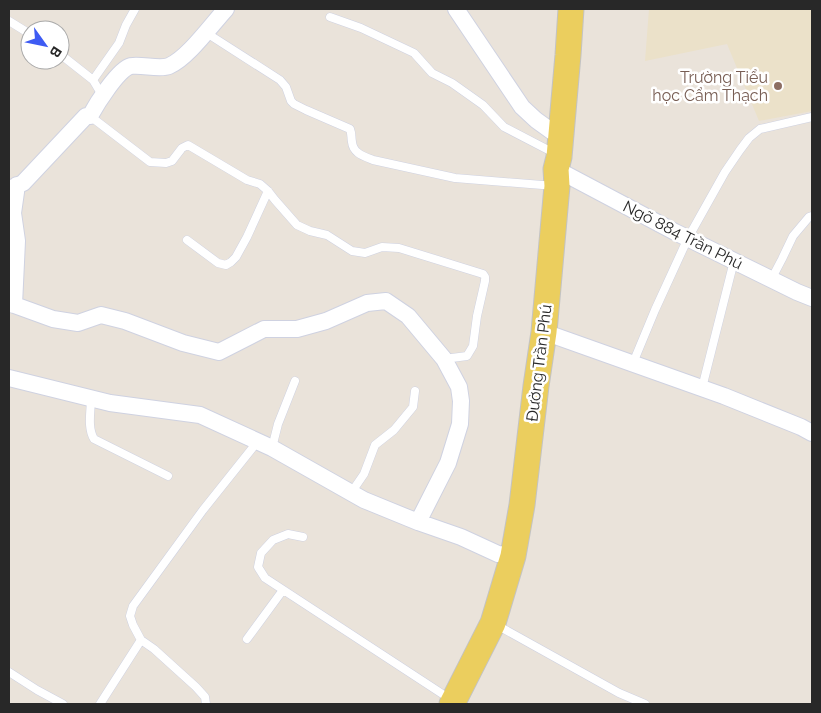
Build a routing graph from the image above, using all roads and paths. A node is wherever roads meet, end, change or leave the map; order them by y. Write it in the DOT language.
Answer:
graph roads {
  1 [pos="135,9"];
  2 [pos="226,9"];
  3 [pos="456,9"];
  4 [pos="571,9"];
  5 [pos="330,17"];
  6 [pos="9,21"];
  7 [pos="20,28"];
  8 [pos="205,32"];
  9 [pos="70,62"];
  10 [pos="94,80"];
  11 [pos="102,96"];
  12 [pos="90,116"];
  13 [pos="812,118"];
  14 [pos="558,163"];
  15 [pos="13,187"];
  16 [pos="268,191"];
  17 [pos="812,216"];
  18 [pos="688,238"];
  19 [pos="187,240"];
  20 [pos="734,261"];
  21 [pos="771,280"];
  22 [pos="812,298"];
  23 [pos="11,304"];
  24 [pos="544,332"];
  25 [pos="444,358"];
  26 [pos="633,363"];
  27 [pos="9,378"];
  28 [pos="295,381"];
  29 [pos="702,388"];
  30 [pos="416,392"];
  31 [pos="91,398"];
  32 [pos="812,433"];
  33 [pos="265,445"];
  34 [pos="168,476"];
  35 [pos="351,493"];
  36 [pos="418,522"];
  37 [pos="303,537"];
  38 [pos="513,556"];
  39 [pos="283,590"];
  40 [pos="493,623"];
  41 [pos="247,639"];
  42 [pos="141,640"];
  43 [pos="9,672"];
  44 [pos="453,703"];
  45 [pos="63,704"];
  46 [pos="100,704"];
  47 [pos="206,704"];
  48 [pos="645,704"];
  1 -- 10 [label="lane"];
  2 -- 8 [label="street"];
  3 -- 14 [label="street, Ngõ 884 Trần Phú"];
  4 -- 14 [label="main road, Đường Trần Phú"];
  5 -- 14 [label="lane"];
  6 -- 7 [label="lane"];
  8 -- 11 [label="street"];
  8 -- 14 [label="lane"];
  9 -- 10 [label="lane"];
  10 -- 11 [label="lane"];
  11 -- 12 [label="street"];
  12 -- 15 [label="street"];
  12 -- 16 [label="lane"];
  13 -- 18 [label="lane"];
  14 -- 18 [label="street, Ngõ 884 Trần Phú"];
  14 -- 24 [label="main road, Đường Trần Phú"];
  15 -- 23 [label="street"];
  16 -- 19 [label="lane"];
  16 -- 25 [label="lane"];
  17 -- 21 [label="lane"];
  18 -- 20 [label="street, Ngõ 884 Trần Phú"];
  18 -- 26 [label="lane"];
  20 -- 21 [label="street, Ngõ 884 Trần Phú"];
  20 -- 29 [label="lane"];
  21 -- 22 [label="street, Ngõ 884 Trần Phú"];
  23 -- 25 [label="street"];
  24 -- 26 [label="street"];
  24 -- 38 [label="main road, Đường Trần Phú"];
  25 -- 36 [label="street"];
  26 -- 29 [label="street"];
  27 -- 31 [label="street"];
  28 -- 33 [label="lane"];
  29 -- 32 [label="street"];
  30 -- 35 [label="lane"];
  31 -- 33 [label="street"];
  31 -- 34 [label="lane"];
  33 -- 35 [label="street"];
  33 -- 42 [label="lane"];
  35 -- 36 [label="street"];
  36 -- 38 [label="street"];
  37 -- 39 [label="lane"];
  38 -- 40 [label="main road, Đường Trần Phú"];
  39 -- 41 [label="lane"];
  39 -- 44 [label="lane"];
  40 -- 44 [label="main road, Đường Trần Phú"];
  40 -- 48 [label="lane"];
  42 -- 46 [label="lane"];
  42 -- 47 [label="lane"];
  43 -- 45 [label="lane"];
}
